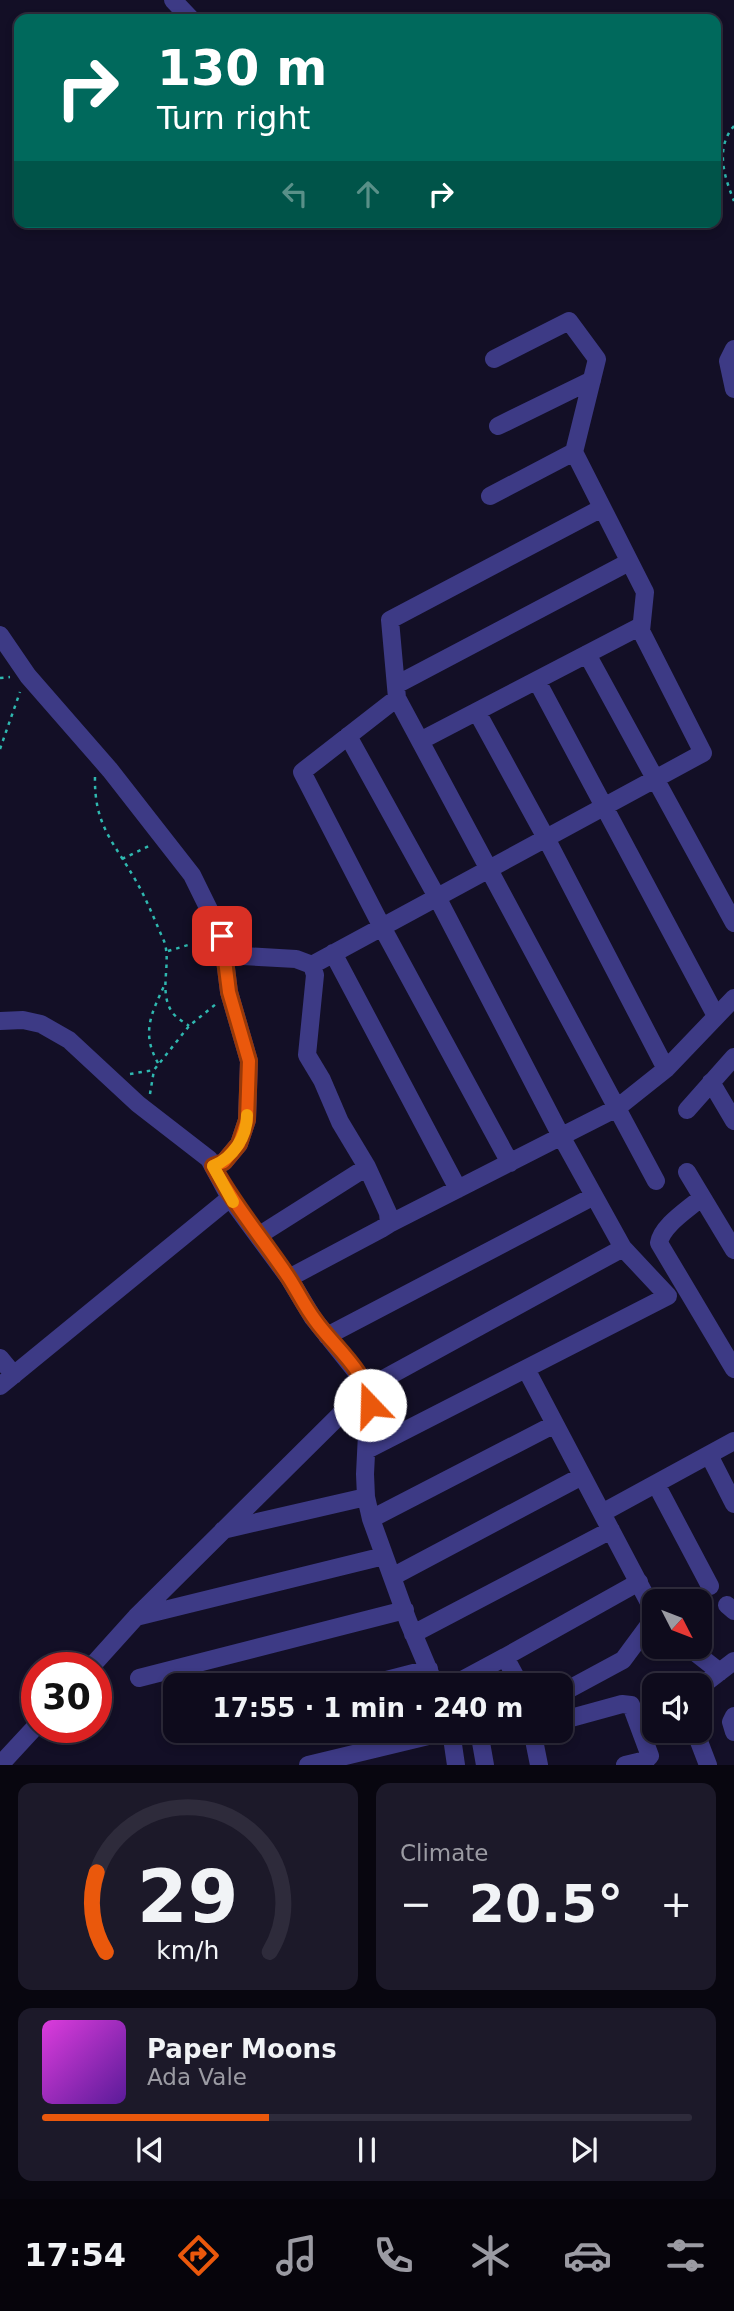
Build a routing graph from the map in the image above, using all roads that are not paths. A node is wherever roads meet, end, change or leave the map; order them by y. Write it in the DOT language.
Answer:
graph roads {
  1 [pos="173,0"];
  2 [pos="186,14"];
  3 [pos="734,349"];
  4 [pos="494,359"];
  5 [pos="592,380"];
  6 [pos="734,389"];
  7 [pos="498,426"];
  8 [pos="574,452"];
  9 [pos="490,496"];
  10 [pos="602,508"];
  11 [pos="629,562"];
  12 [pos="641,626"];
  13 [pos="0,635"];
  14 [pos="587,654"];
  15 [pos="537,681"];
  16 [pos="396,691"];
  17 [pos="477,712"];
  18 [pos="348,736"];
  19 [pos="420,741"];
  20 [pos="654,779"];
  21 [pos="603,807"];
  22 [pos="546,838"];
  23 [pos="488,869"];
  24 [pos="436,897"];
  25 [pos="734,923"];
  26 [pos="382,927"];
  27 [pos="333,953"];
  28 [pos="225,955"];
  29 [pos="312,965"];
  30 [pos="734,998"];
  31 [pos="716,1016"];
  32 [pos="0,1021"];
  33 [pos="734,1057"];
  34 [pos="666,1069"];
  35 [pos="711,1082"];
  36 [pos="617,1108"];
  37 [pos="687,1110"];
  38 [pos="734,1121"];
  39 [pos="561,1136"];
  40 [pos="510,1163"];
  41 [pos="213,1166"];
  42 [pos="367,1167"];
  43 [pos="687,1172"];
  44 [pos="656,1181"];
  45 [pos="458,1189"];
  46 [pos="594,1196"];
  47 [pos="702,1197"];
  48 [pos="230,1198"];
  49 [pos="389,1224"];
  50 [pos="258,1236"];
  51 [pos="623,1248"];
  52 [pos="734,1250"];
  53 [pos="289,1278"];
  54 [pos="327,1336"];
  55 [pos="0,1358"];
  56 [pos="526,1369"];
  57 [pos="734,1369"];
  58 [pos="7,1380"];
  59 [pos="367,1388"];
  60 [pos="555,1424"];
  61 [pos="734,1441"];
  62 [pos="367,1450"];
  63 [pos="709,1455"];
  64 [pos="582,1476"];
  65 [pos="656,1484"];
  66 [pos="366,1497"];
  67 [pos="734,1504"];
  68 [pos="602,1513"];
  69 [pos="371,1519"];
  70 [pos="611,1530"];
  71 [pos="223,1531"];
  72 [pos="384,1556"];
  73 [pos="392,1577"];
  74 [pos="639,1582"];
  75 [pos="710,1586"];
  76 [pos="642,1589"];
  77 [pos="405,1611"];
  78 [pos="136,1617"];
  79 [pos="413,1634"];
  80 [pos="642,1634"];
  81 [pos="104,1652"];
  82 [pos="505,1657"];
  83 [pos="711,1659"];
  84 [pos="727,1667"];
  85 [pos="430,1673"];
  86 [pos="475,1673"];
  87 [pos="514,1673"];
  88 [pos="139,1678"];
  89 [pos="712,1678"];
  90 [pos="573,1687"];
  91 [pos="734,1716"];
  92 [pos="573,1717"];
  93 [pos="734,1732"];
  94 [pos="21,1742"];
  95 [pos="399,1743"];
  96 [pos="452,1743"];
  97 [pos="480,1743"];
  98 [pos="535,1743"];
  99 [pos="700,1743"];
  100 [pos="382,1747"];
  101 [pos="318,1764"];
  102 [pos="0,1765"];
  103 [pos="386,1765"];
  104 [pos="456,1765"];
  105 [pos="485,1765"];
  106 [pos="539,1765"];
  107 [pos="625,1765"];
  108 [pos="708,1765"];
  1 -- 2 [label="street"];
  3 -- 6 [label="street"];
  4 -- 5 [label="street"];
  5 -- 7 [label="street"];
  5 -- 8 [label="street"];
  8 -- 9 [label="street"];
  8 -- 10 [label="street"];
  10 -- 11 [label="street"];
  10 -- 16 [label="street"];
  11 -- 12 [label="street"];
  11 -- 16 [label="street"];
  12 -- 14 [label="street"];
  12 -- 20 [label="street"];
  13 -- 28 [label="street"];
  14 -- 15 [label="street"];
  14 -- 20 [label="street"];
  15 -- 17 [label="street"];
  15 -- 21 [label="street"];
  16 -- 18 [label="street"];
  16 -- 19 [label="street"];
  17 -- 19 [label="street"];
  17 -- 22 [label="street"];
  18 -- 24 [label="street"];
  18 -- 26 [label="street"];
  19 -- 23 [label="street"];
  20 -- 21 [label="street"];
  20 -- 25 [label="street"];
  21 -- 22 [label="street"];
  21 -- 31 [label="street"];
  22 -- 23 [label="street"];
  22 -- 34 [label="street"];
  23 -- 24 [label="street"];
  23 -- 36 [label="street"];
  24 -- 26 [label="street"];
  24 -- 39 [label="street"];
  26 -- 27 [label="street"];
  26 -- 40 [label="street"];
  27 -- 29 [label="street"];
  27 -- 45 [label="street"];
  28 -- 29 [label="street"];
  28 -- 41 [label="street"];
  29 -- 42 [label="street"];
  30 -- 31 [label="street"];
  31 -- 34 [label="street"];
  32 -- 41 [label="street"];
  33 -- 35 [label="street"];
  34 -- 36 [label="street"];
  35 -- 37 [label="street"];
  35 -- 38 [label="street"];
  36 -- 39 [label="street"];
  36 -- 44 [label="street"];
  39 -- 40 [label="street"];
  39 -- 46 [label="street"];
  40 -- 45 [label="street"];
  41 -- 48 [label="street"];
  42 -- 49 [label="street"];
  42 -- 50 [label="street"];
  43 -- 47 [label="street"];
  45 -- 49 [label="street"];
  46 -- 51 [label="street"];
  46 -- 54 [label="street"];
  47 -- 52 [label="street"];
  47 -- 57 [label="street"];
  48 -- 50 [label="street"];
  48 -- 58 [label="street"];
  49 -- 53 [label="street"];
  50 -- 53 [label="street"];
  51 -- 56 [label="street"];
  51 -- 59 [label="street"];
  53 -- 54 [label="street"];
  54 -- 59 [label="street"];
  55 -- 58 [label="street"];
  56 -- 60 [label="street"];
  56 -- 62 [label="street"];
  59 -- 62 [label="street"];
  59 -- 71 [label="street"];
  60 -- 64 [label="street"];
  60 -- 69 [label="street"];
  61 -- 63 [label="street"];
  62 -- 66 [label="street"];
  63 -- 65 [label="street"];
  63 -- 67 [label="street"];
  64 -- 68 [label="street"];
  64 -- 73 [label="street"];
  65 -- 68 [label="street"];
  65 -- 75 [label="street"];
  66 -- 69 [label="street"];
  66 -- 71 [label="street"];
  68 -- 70 [label="street"];
  69 -- 72 [label="street"];
  70 -- 74 [label="street"];
  70 -- 79 [label="street"];
  71 -- 78 [label="street"];
  72 -- 73 [label="street"];
  72 -- 78 [label="street"];
  73 -- 77 [label="street"];
  74 -- 76 [label="street"];
  74 -- 82 [label="street"];
  77 -- 79 [label="street"];
  77 -- 88 [label="street"];
  78 -- 81 [label="street"];
  79 -- 85 [label="street"];
  80 -- 90 [label="street"];
  82 -- 86 [label="street"];
  82 -- 87 [label="street"];
  83 -- 84 [label="street"];
  84 -- 89 [label="street"];
  91 -- 93 [label="street"];
  92 -- 107 [label="street"];
  94 -- 102 [label="street"];
  95 -- 100 [label="street"];
  96 -- 104 [label="street"];
  97 -- 105 [label="street"];
  98 -- 106 [label="street"];
  99 -- 108 [label="street"];
  100 -- 101 [label="street"];
  100 -- 103 [label="street"];
}
